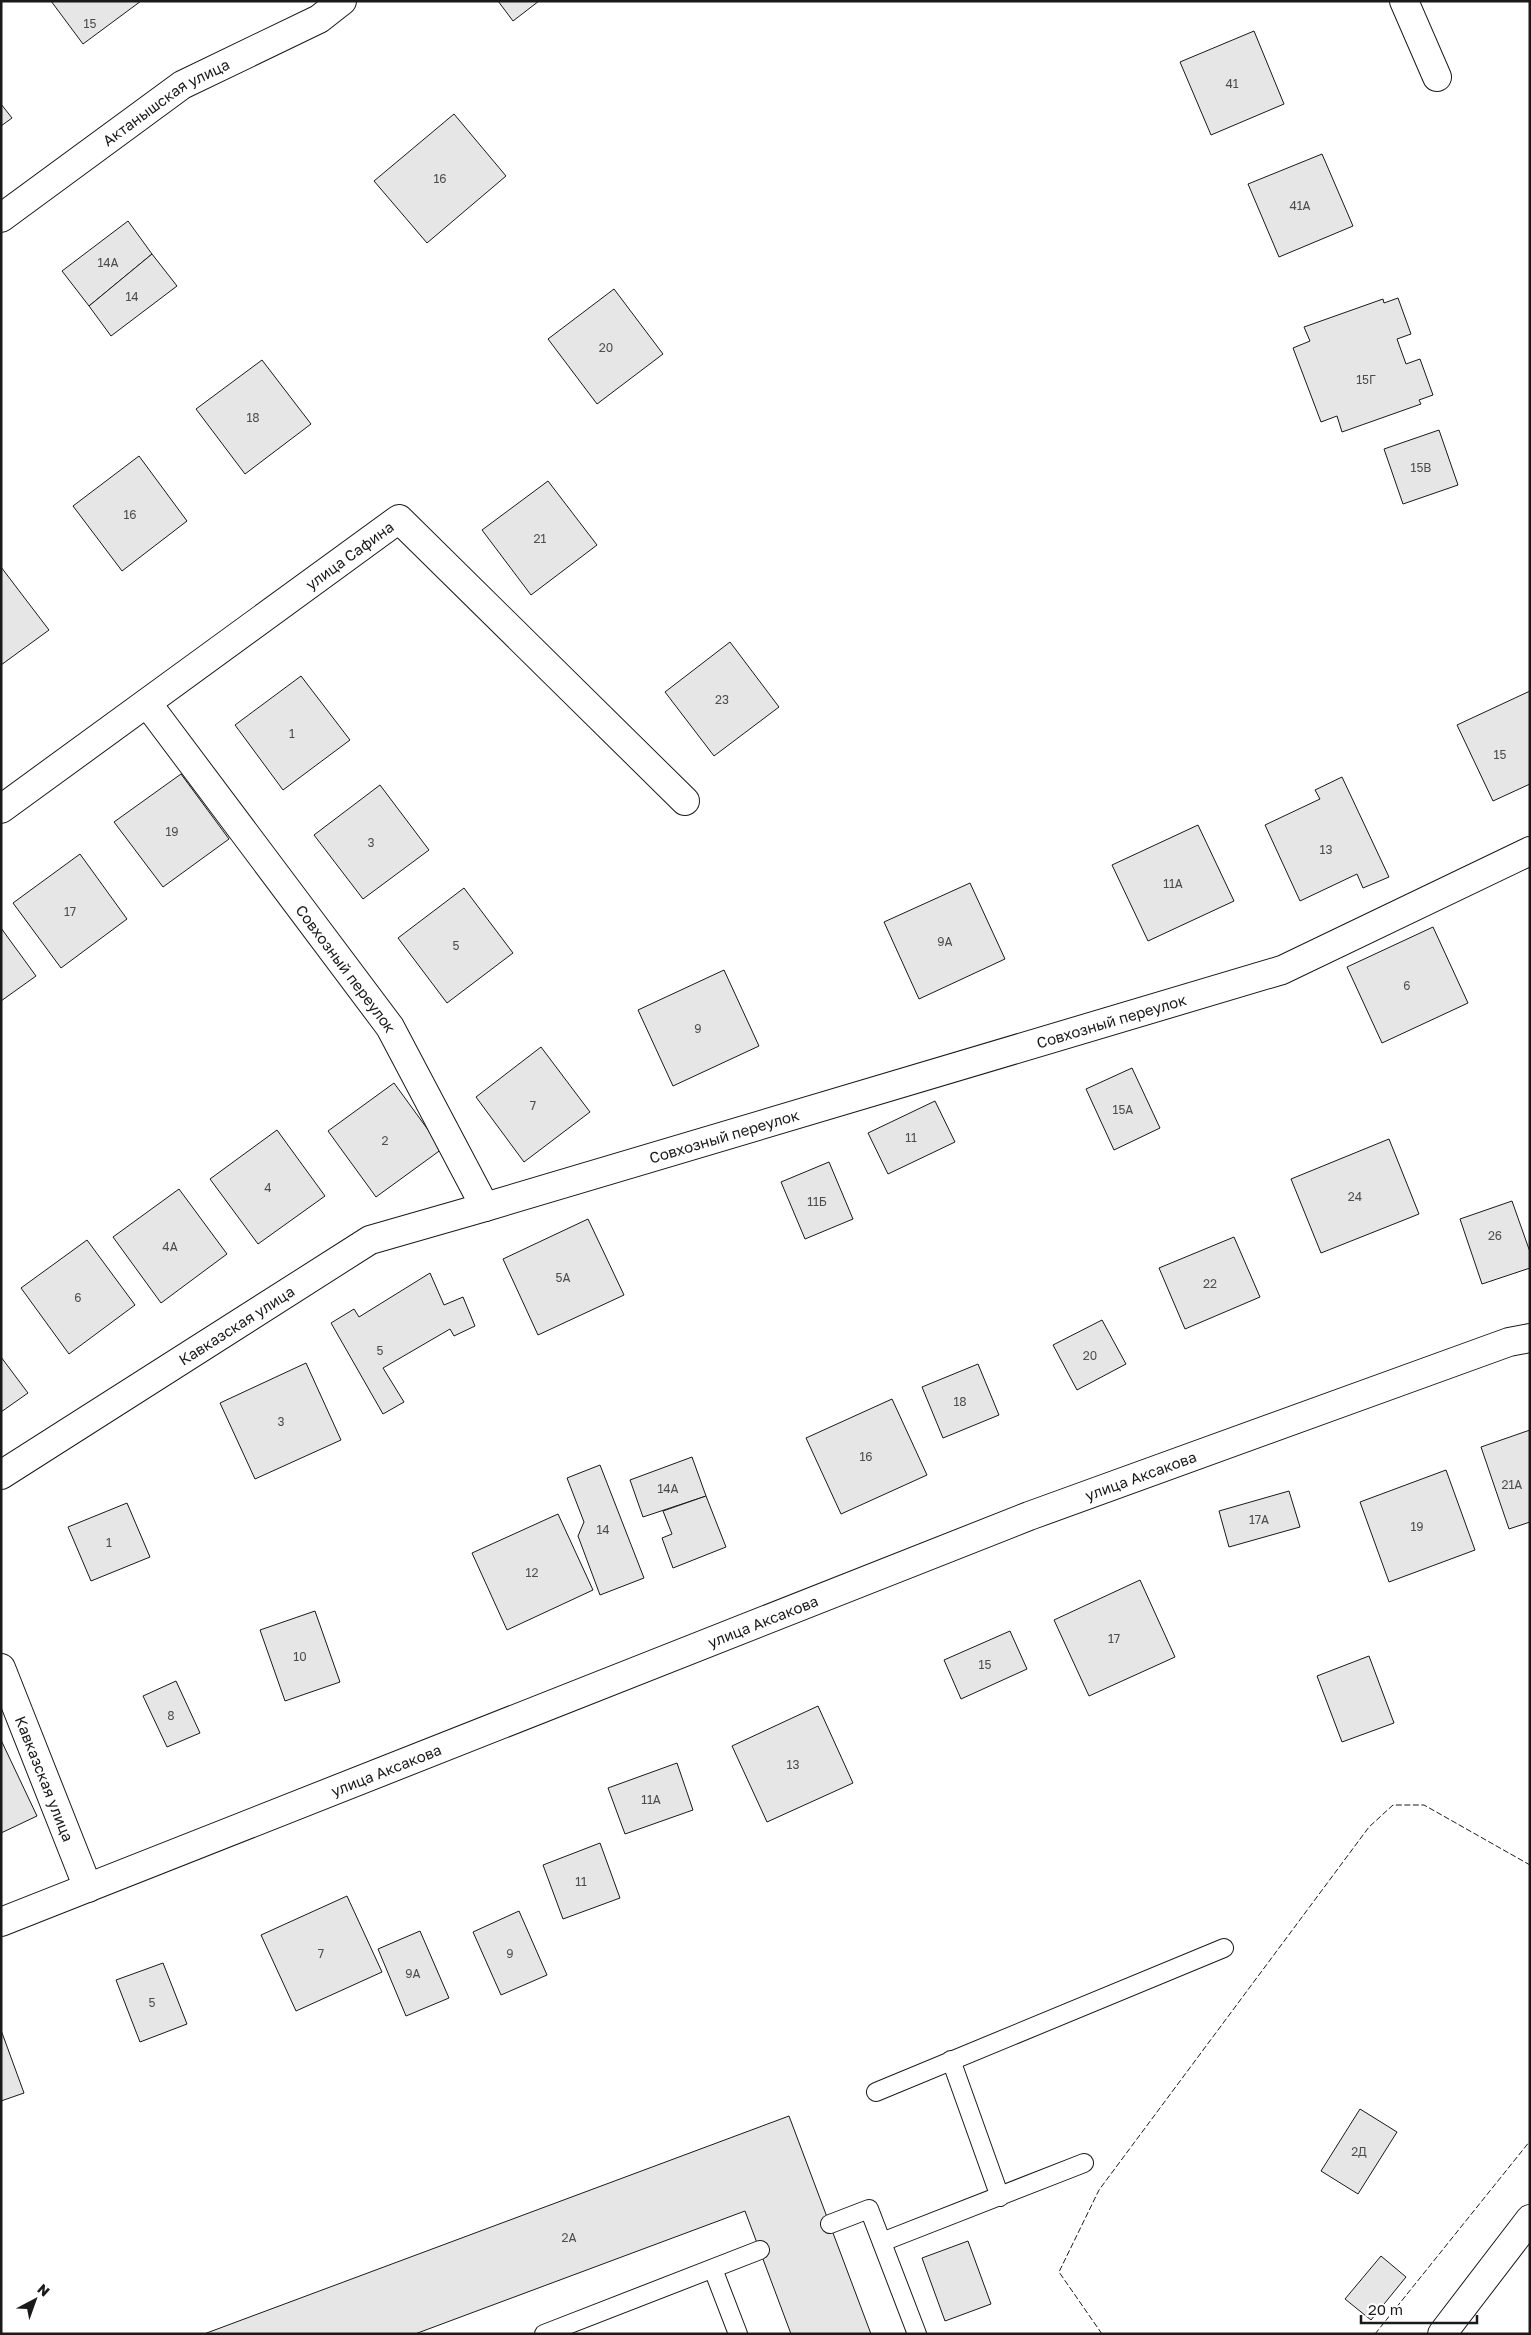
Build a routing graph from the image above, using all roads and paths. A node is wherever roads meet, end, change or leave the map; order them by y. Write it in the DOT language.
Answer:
graph roads {
  1 [pos="342,1"];
  2 [pos="1404,1"];
  3 [pos="1436,77"];
  4 [pos="1,218"];
  5 [pos="148,703"];
  6 [pos="685,801"];
  7 [pos="1,809"];
  8 [pos="1530,851"];
  9 [pos="485,1207"];
  10 [pos="1530,1338"];
  11 [pos="1,1475"];
  12 [pos="1,1668"];
  13 [pos="88,1888"];
  14 [pos="1,1922"];
  15 [pos="1224,1948"];
  16 [pos="952,2060"];
  17 [pos="876,2092"];
  18 [pos="1084,2163"];
  19 [pos="1000,2197"];
  20 [pos="1530,2219"];
  21 [pos="830,2224"];
  22 [pos="882,2242"];
  23 [pos="760,2250"];
  24 [pos="713,2269"];
  25 [pos="573,2329"];
  26 [pos="544,2334"];
  27 [pos="738,2334"];
  28 [pos="917,2334"];
  29 [pos="1442,2334"];
  1 -- 4 [label="street, Актанышская улица"];
  2 -- 3 [label="street"];
  5 -- 6 [label="street, улица Сафина"];
  5 -- 7 [label="street, улица Сафина"];
  5 -- 9 [label="street, Совхозный переулок"];
  8 -- 9 [label="street, Совхозный переулок"];
  9 -- 11 [label="street, Кавказская улица"];
  10 -- 13 [label="street, улица Аксакова"];
  12 -- 13 [label="street, Кавказская улица"];
  13 -- 14 [label="street, улица Аксакова"];
  15 -- 16 [label="lane"];
  16 -- 17 [label="lane"];
  16 -- 19 [label="lane"];
  18 -- 19 [label="lane"];
  19 -- 22 [label="lane"];
  20 -- 29 [label="street"];
  21 -- 22 [label="lane"];
  22 -- 28 [label="lane"];
  23 -- 24 [label="lane"];
  24 -- 25 [label="lane"];
  24 -- 27 [label="lane"];
  25 -- 26 [label="lane"];
}
